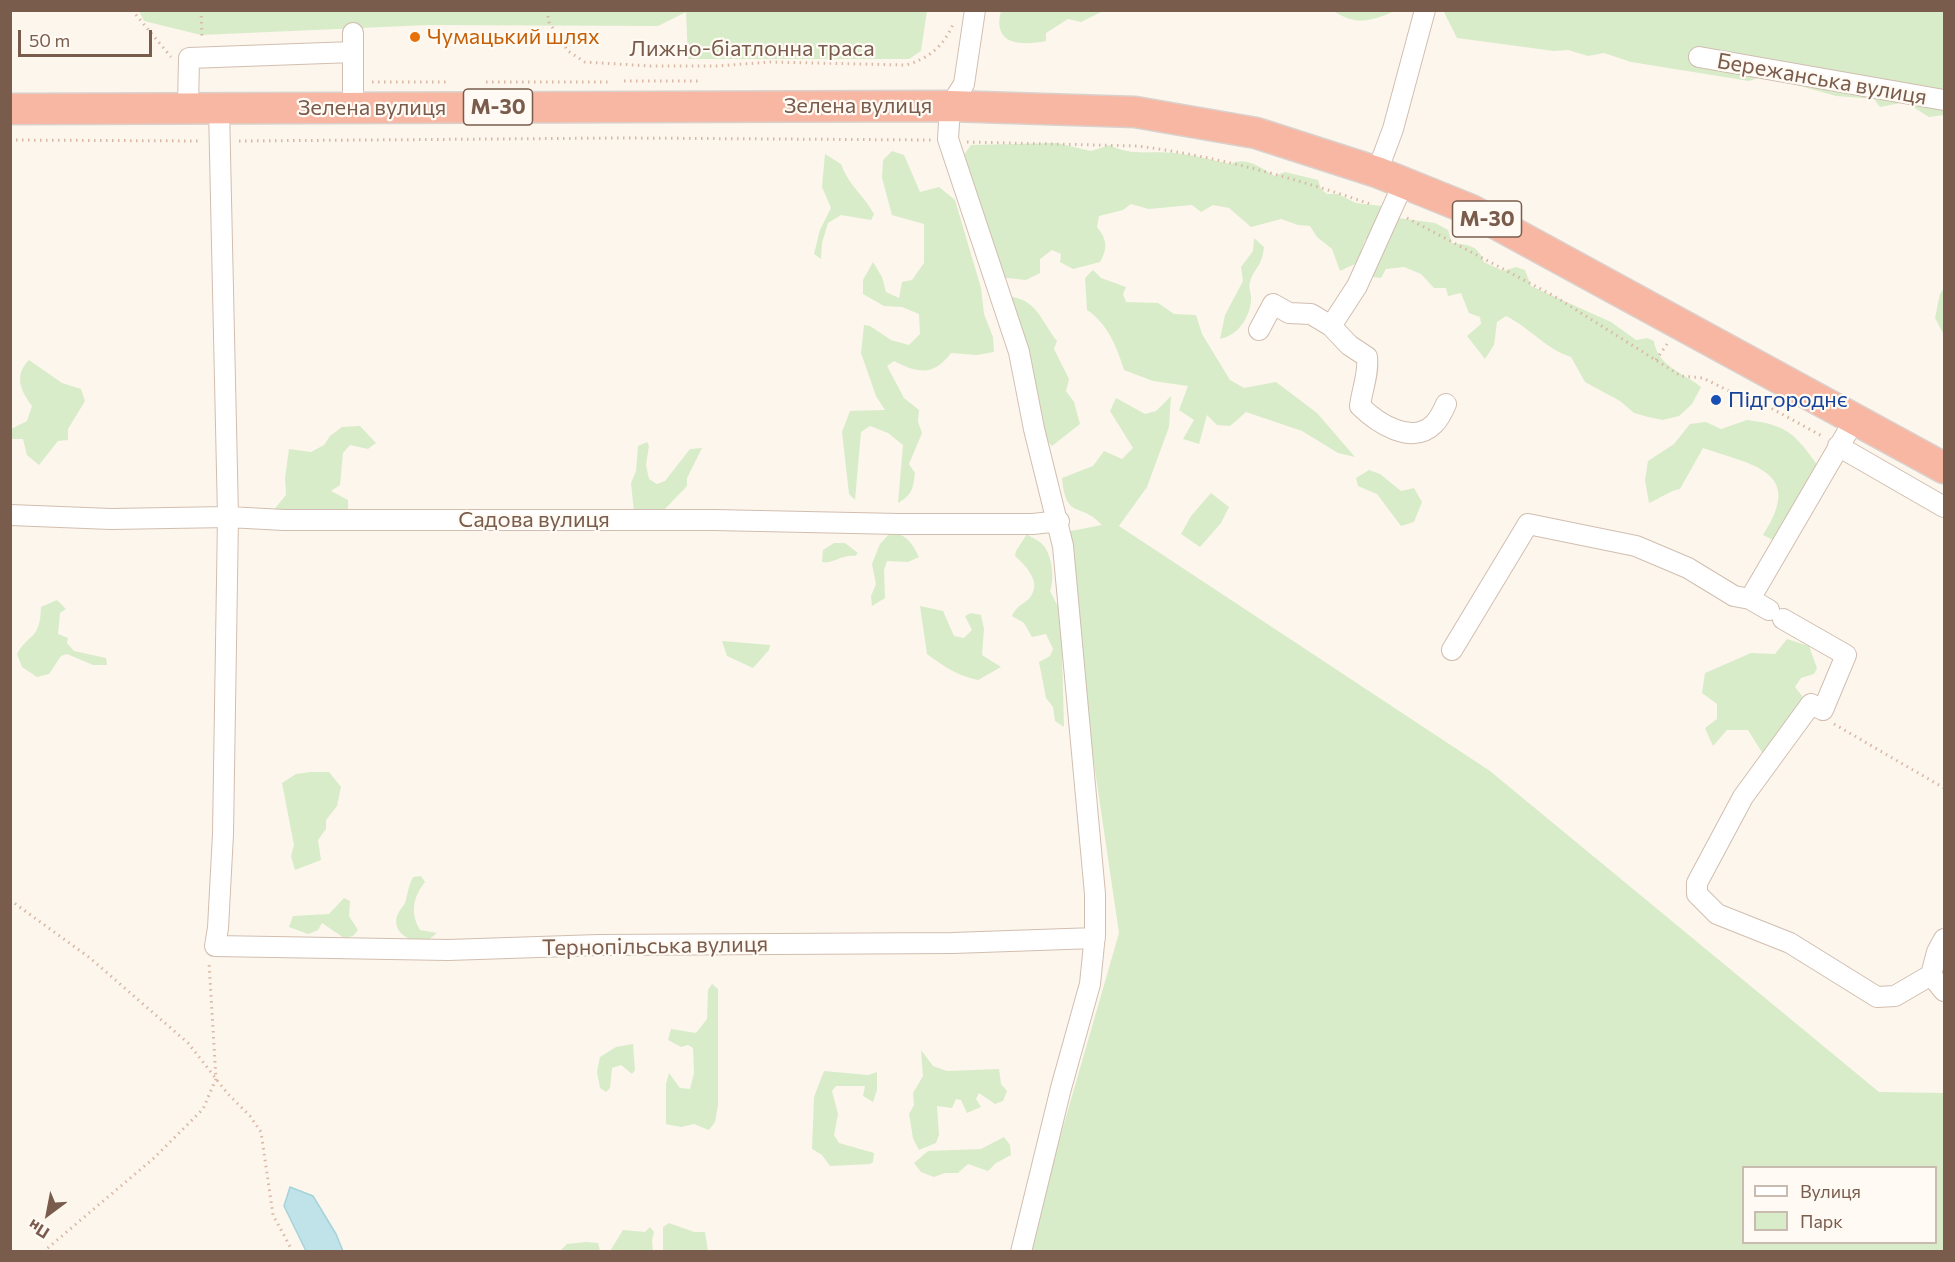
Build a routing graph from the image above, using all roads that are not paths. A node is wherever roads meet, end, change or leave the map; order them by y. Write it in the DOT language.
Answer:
graph roads {
  1 [pos="975,10"];
  2 [pos="1425,10"];
  3 [pos="1699,57"];
  4 [pos="188,93"];
  5 [pos="1944,100"];
  6 [pos="950,106"];
  7 [pos="219,108"];
  8 [pos="352,108"];
  9 [pos="10,109"];
  10 [pos="1391,177"];
  11 [pos="1331,326"];
  12 [pos="1259,330"];
  13 [pos="1446,404"];
  14 [pos="1855,419"];
  15 [pos="1838,446"];
  16 [pos="1944,468"];
  17 [pos="1944,507"];
  18 [pos="10,515"];
  19 [pos="228,517"];
  20 [pos="1059,521"];
  21 [pos="1750,599"];
  22 [pos="1452,651"];
  23 [pos="1095,938"];
  24 [pos="1944,939"];
  25 [pos="1931,975"];
  26 [pos="1944,991"];
  27 [pos="1021,1251"];
  1 -- 6 [label="street"];
  2 -- 10 [label="street"];
  3 -- 5 [label="street, Бережанська вулиця"];
  4 -- 7 [label="highway, Зелена вулиця / М-30"];
  4 -- 8 [label="street"];
  4 -- 9 [label="highway, Зелена вулиця / М-30"];
  6 -- 8 [label="highway, Зелена вулиця / М-30"];
  6 -- 10 [label="highway, Зелена вулиця / М-30"];
  6 -- 20 [label="street"];
  7 -- 8 [label="highway, Зелена вулиця / М-30"];
  7 -- 19 [label="street"];
  10 -- 11 [label="street"];
  10 -- 14 [label="highway, М-30"];
  11 -- 12 [label="street"];
  11 -- 13 [label="street"];
  14 -- 15 [label="street"];
  14 -- 16 [label="highway, М-30"];
  15 -- 17 [label="street"];
  15 -- 21 [label="street"];
  18 -- 19 [label="street, Садова вулиця"];
  19 -- 20 [label="street, Садова вулиця"];
  19 -- 23 [label="street, Тернопільська вулиця"];
  20 -- 23 [label="street"];
  21 -- 22 [label="street"];
  21 -- 25 [label="street"];
  23 -- 27 [label="street"];
  24 -- 25 [label="street"];
  25 -- 26 [label="street"];
}
